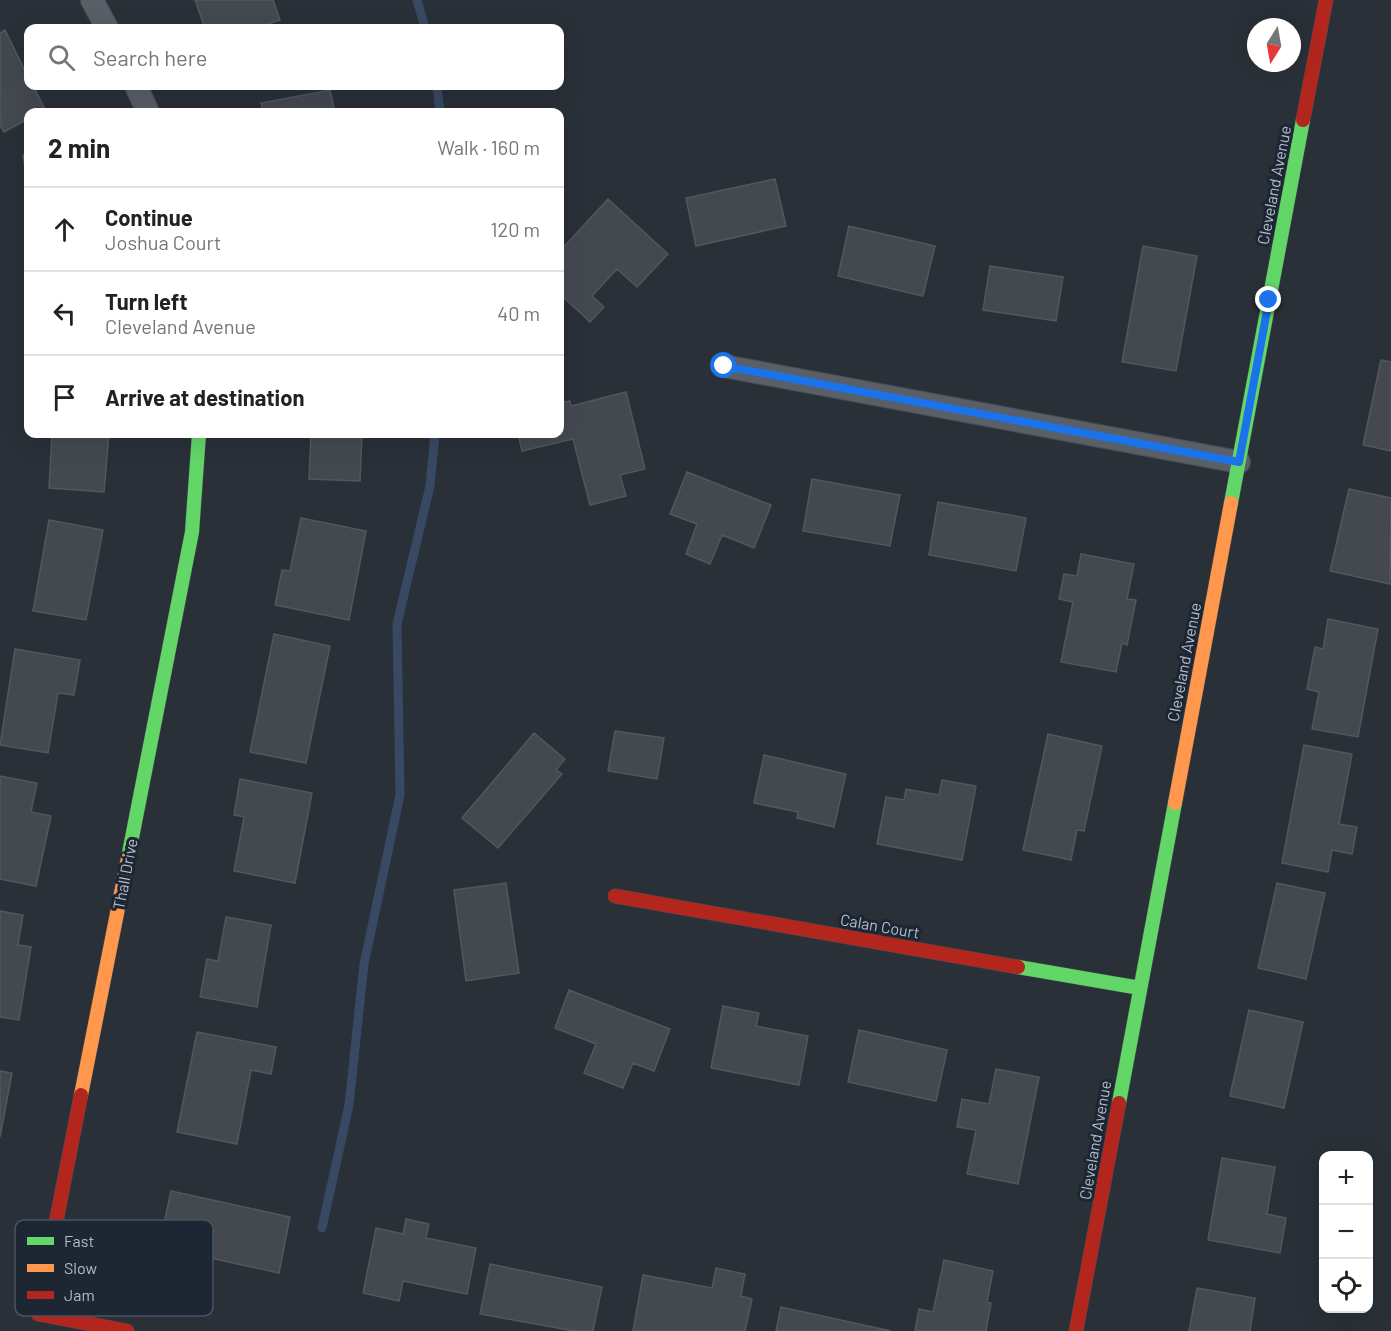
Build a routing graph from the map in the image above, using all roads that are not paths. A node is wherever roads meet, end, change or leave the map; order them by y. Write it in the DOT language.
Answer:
graph roads {
  1 [pos="92,0"];
  2 [pos="1326,0"];
  3 [pos="105,24"];
  4 [pos="138,90"];
  5 [pos="146,108"];
  6 [pos="724,366"];
  7 [pos="199,438"];
  8 [pos="1239,462"];
  9 [pos="615,896"];
  10 [pos="1140,988"];
  11 [pos="57,1220"];
  12 [pos="48,1316"];
  13 [pos="126,1331"];
  14 [pos="1076,1331"];
  1 -- 3 [label="street"];
  2 -- 8 [label="street, Cleveland Avenue"];
  4 -- 5 [label="street"];
  6 -- 8 [label="street"];
  7 -- 11 [label="street, Thall Drive"];
  8 -- 10 [label="street, Cleveland Avenue"];
  9 -- 10 [label="street, Calan Court"];
  10 -- 14 [label="street, Cleveland Avenue"];
  12 -- 13 [label="street, Thall Drive"];
}
